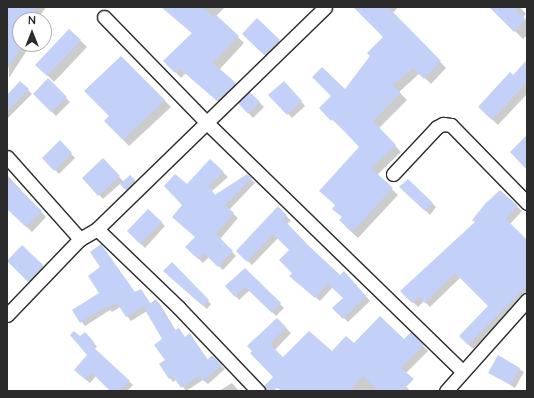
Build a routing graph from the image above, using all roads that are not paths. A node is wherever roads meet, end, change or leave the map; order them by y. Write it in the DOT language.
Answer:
graph roads {
  1 [pos="325,7"];
  2 [pos="104,17"];
  3 [pos="207,123"];
  4 [pos="7,157"];
  5 [pos="393,174"];
  6 [pos="527,203"];
  7 [pos="97,228"];
  8 [pos="80,239"];
  9 [pos="527,300"];
  10 [pos="7,315"];
  11 [pos="462,371"];
  12 [pos="258,391"];
  13 [pos="446,391"];
  1 -- 3 [label="street"];
  2 -- 3 [label="street"];
  3 -- 7 [label="street"];
  3 -- 11 [label="street"];
  4 -- 8 [label="street"];
  5 -- 6 [label="street"];
  7 -- 8 [label="street"];
  7 -- 12 [label="street"];
  8 -- 10 [label="street"];
  9 -- 11 [label="street"];
  11 -- 13 [label="street"];
}
